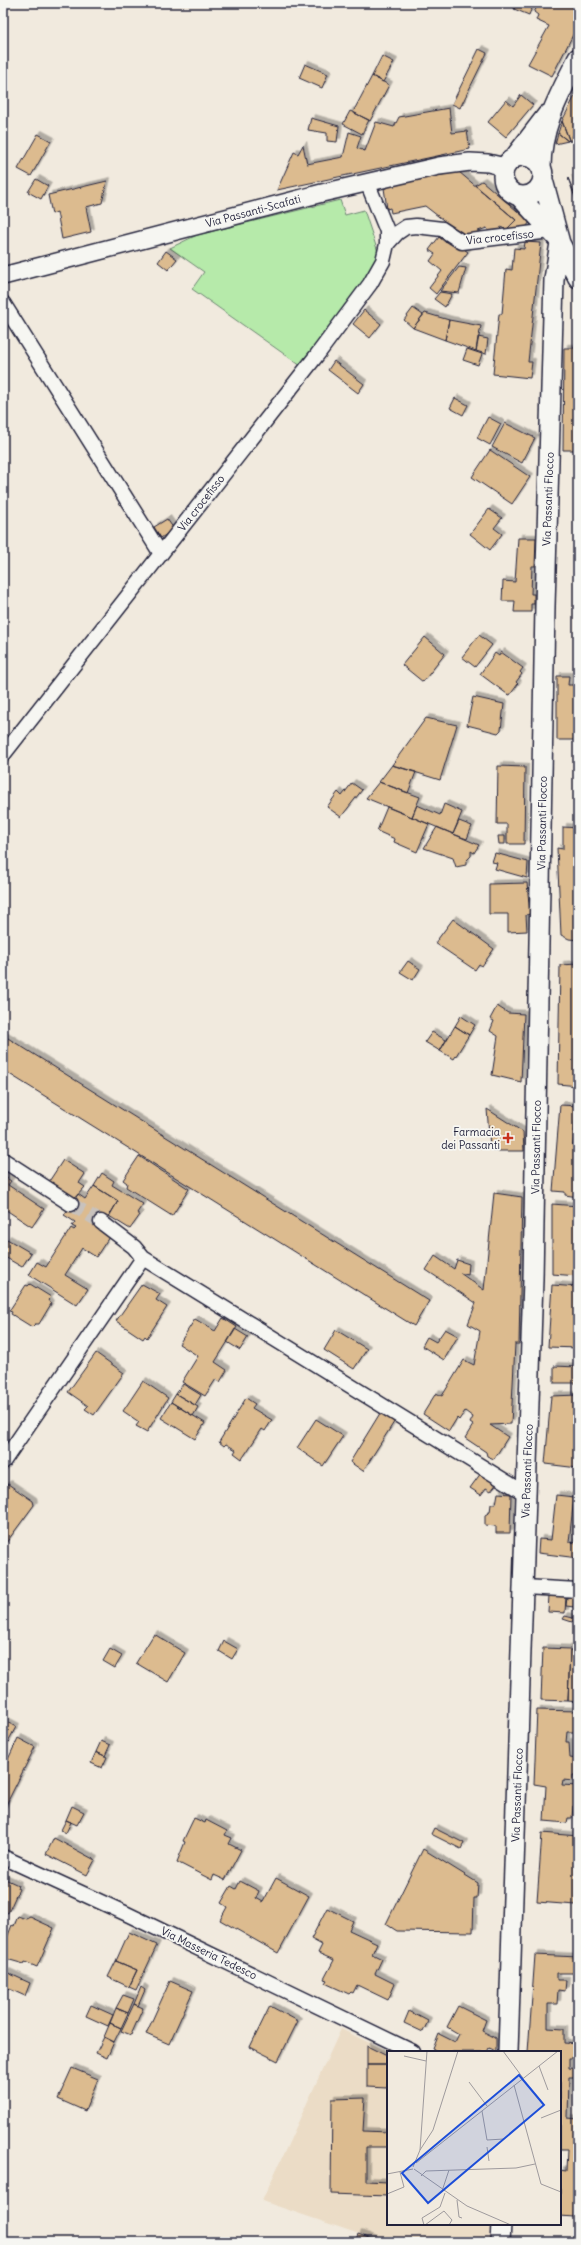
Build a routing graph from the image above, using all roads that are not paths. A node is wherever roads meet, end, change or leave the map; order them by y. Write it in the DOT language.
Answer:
graph roads {
  1 [pos="578,58"];
  2 [pos="552,108"];
  3 [pos="509,163"];
  4 [pos="542,174"];
  5 [pos="367,182"];
  6 [pos="519,196"];
  7 [pos="555,237"];
  8 [pos="387,244"];
  9 [pos="3,276"];
  10 [pos="578,278"];
  11 [pos="3,303"];
  12 [pos="162,554"];
  13 [pos="3,755"];
  14 [pos="3,1160"];
  15 [pos="72,1204"];
  16 [pos="101,1222"];
  17 [pos="143,1258"];
  18 [pos="3,1462"];
  19 [pos="526,1494"];
  20 [pos="524,1587"];
  21 [pos="578,1590"];
  22 [pos="3,1857"];
  23 [pos="411,2051"];
  24 [pos="508,2051"];
  25 [pos="501,2225"];
  26 [pos="500,2242"];
  1 -- 2 [label="main road"];
  2 -- 3 [label="main road"];
  2 -- 4 [label="main road"];
  3 -- 4 [label="main road"];
  3 -- 5 [label="street, Via Passanti-Scafati"];
  3 -- 6 [label="main road"];
  4 -- 6 [label="main road"];
  4 -- 7 [label="main road"];
  5 -- 8 [label="street, Via crocefisso"];
  5 -- 9 [label="street, Via Passanti-Scafati"];
  6 -- 7 [label="main road"];
  7 -- 8 [label="street, Via crocefisso"];
  7 -- 10 [label="main road"];
  7 -- 19 [label="main road, Via Passanti Flocco"];
  8 -- 12 [label="street, Via crocefisso"];
  11 -- 12 [label="street"];
  12 -- 13 [label="street, Via crocefisso"];
  14 -- 15 [label="street"];
  16 -- 17 [label="street"];
  17 -- 18 [label="street"];
  17 -- 19 [label="street"];
  19 -- 20 [label="main road, Via Passanti Flocco"];
  20 -- 21 [label="street"];
  20 -- 24 [label="main road, Via Passanti Flocco"];
  22 -- 23 [label="street, Via Masseria Tedesco"];
  25 -- 26 [label="main road"];
}
